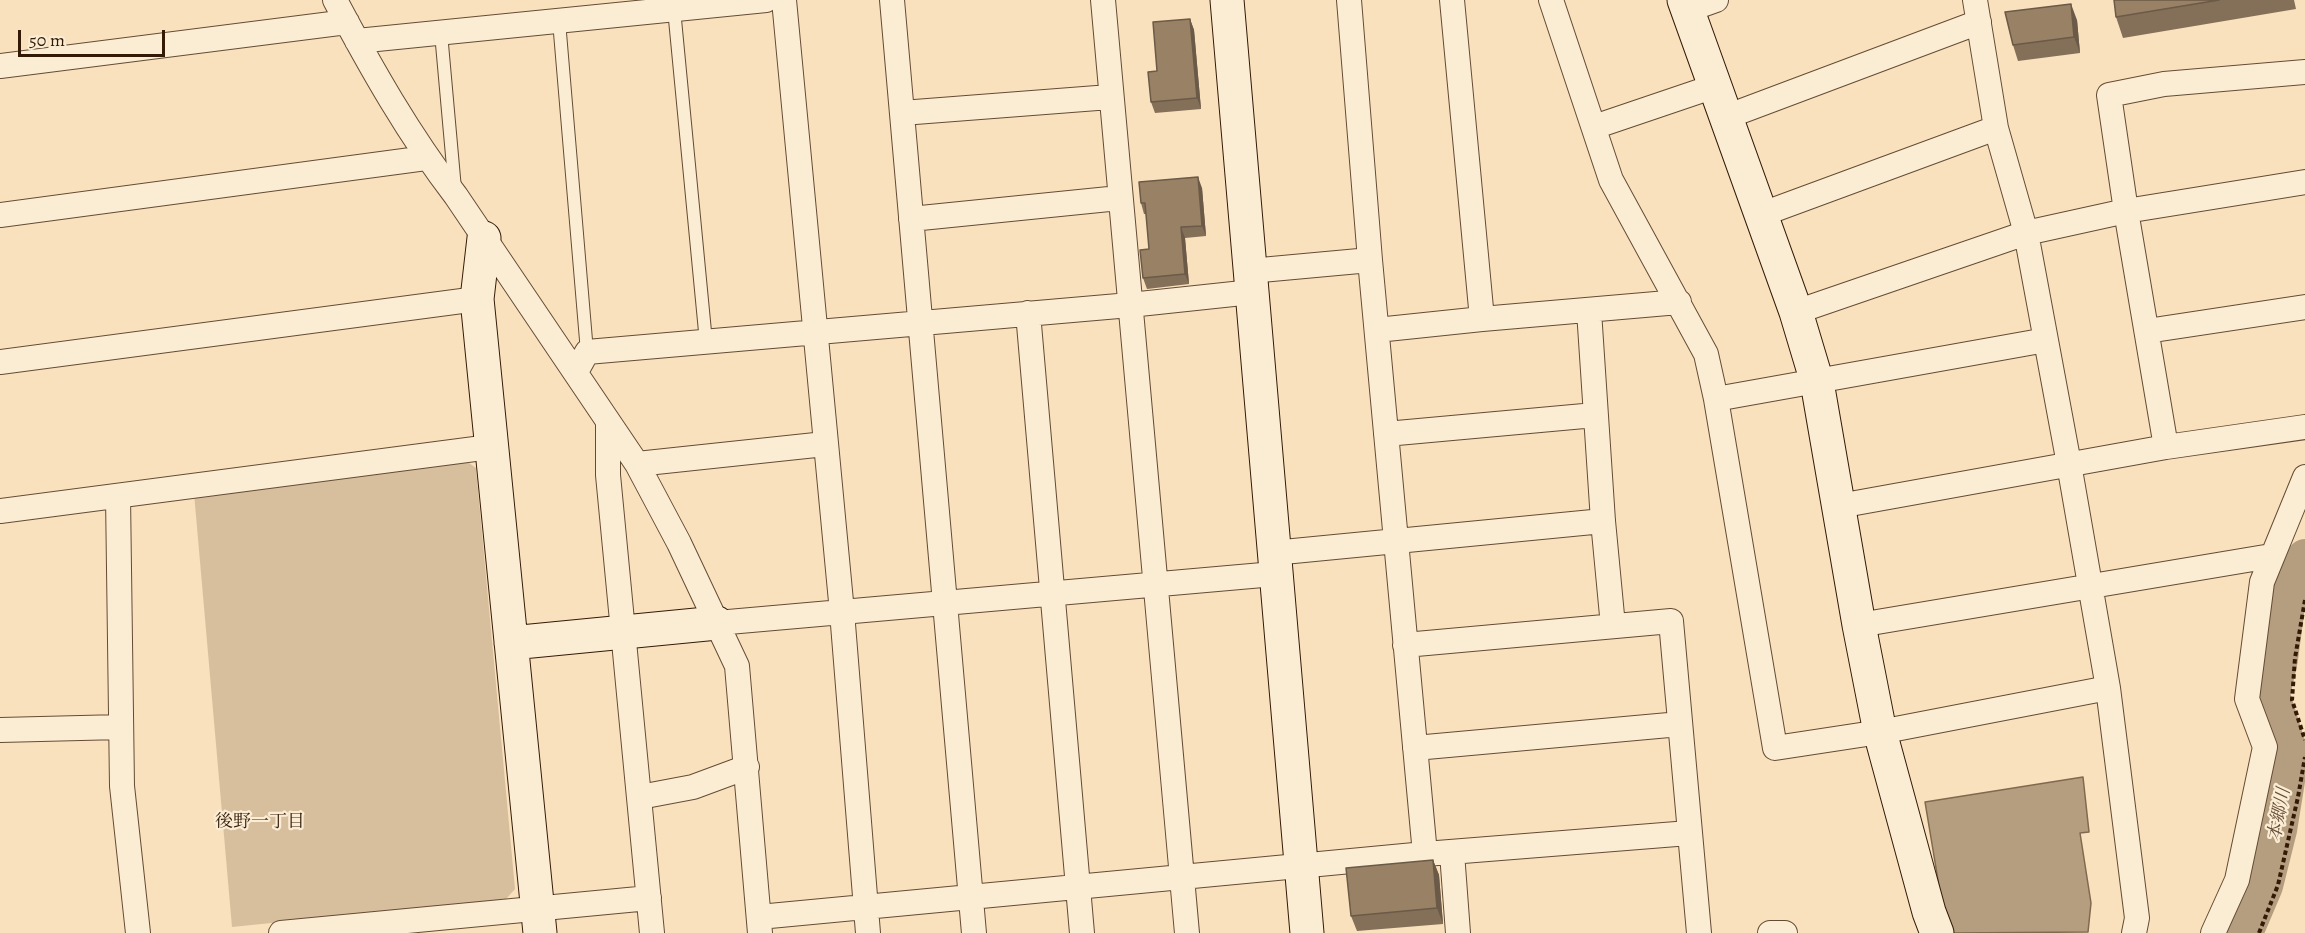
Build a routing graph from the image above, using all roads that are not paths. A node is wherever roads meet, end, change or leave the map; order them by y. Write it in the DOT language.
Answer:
graph roads {
  1 [pos="335,0"];
  2 [pos="766,0"];
  3 [pos="784,0"];
  4 [pos="892,0"];
  5 [pos="1103,0"];
  6 [pos="1227,0"];
  7 [pos="1349,0"];
  8 [pos="1452,0"];
  9 [pos="1551,0"];
  10 [pos="1696,3"];
  11 [pos="610,8"];
  12 [pos="674,9"];
  13 [pos="1977,11"];
  14 [pos="559,21"];
  15 [pos="352,32"];
  16 [pos="441,33"];
  17 [pos="0,66"];
  18 [pos="2305,72"];
  19 [pos="1715,86"];
  20 [pos="1110,97"];
  21 [pos="902,113"];
  22 [pos="1726,117"];
  23 [pos="1594,127"];
  24 [pos="1996,128"];
  25 [pos="426,158"];
  26 [pos="2305,182"];
  27 [pos="456,196"];
  28 [pos="1119,198"];
  29 [pos="2126,211"];
  30 [pos="0,215"];
  31 [pos="1760,215"];
  32 [pos="911,219"];
  33 [pos="2026,233"];
  34 [pos="484,237"];
  35 [pos="1370,260"];
  36 [pos="1251,282"];
  37 [pos="477,299"];
  38 [pos="1679,302"];
  39 [pos="1130,305"];
  40 [pos="2305,307"];
  41 [pos="1589,311"];
  42 [pos="1796,312"];
  43 [pos="1028,313"];
  44 [pos="1482,319"];
  45 [pos="920,322"];
  46 [pos="1377,330"];
  47 [pos="2146,331"];
  48 [pos="814,333"];
  49 [pos="2046,340"];
  50 [pos="706,342"];
  51 [pos="0,362"];
  52 [pos="582,362"];
  53 [pos="1817,382"];
  54 [pos="1716,399"];
  55 [pos="1595,415"];
  56 [pos="608,423"];
  57 [pos="2305,427"];
  58 [pos="1386,434"];
  59 [pos="825,444"];
  60 [pos="490,447"];
  61 [pos="2166,447"];
  62 [pos="637,464"];
  63 [pos="2069,464"];
  64 [pos="2305,477"];
  65 [pos="118,496"];
  66 [pos="1839,506"];
  67 [pos="0,511"];
  68 [pos="1603,521"];
  69 [pos="1395,540"];
  70 [pos="2271,556"];
  71 [pos="1274,563"];
  72 [pos="1155,585"];
  73 [pos="2089,585"];
  74 [pos="1052,594"];
  75 [pos="945,604"];
  76 [pos="842,612"];
  77 [pos="717,623"];
  78 [pos="1859,625"];
  79 [pos="1613,626"];
  80 [pos="623,633"];
  81 [pos="511,643"];
  82 [pos="1406,645"];
  83 [pos="2108,688"];
  84 [pos="1680,724"];
  85 [pos="121,728"];
  86 [pos="0,730"];
  87 [pos="1880,732"];
  88 [pos="1415,748"];
  89 [pos="747,767"];
  90 [pos="640,797"];
  91 [pos="1689,833"];
  92 [pos="1452,853"];
  93 [pos="1425,854"];
  94 [pos="1301,867"];
  95 [pos="1182,878"];
  96 [pos="1078,887"];
  97 [pos="971,897"];
  98 [pos="649,898"];
  99 [pos="866,907"];
  100 [pos="538,920"];
  101 [pos="759,925"];
  102 [pos="422,926"];
  103 [pos="138,933"];
  104 [pos="281,933"];
  105 [pos="652,933"];
  106 [pos="868,933"];
  107 [pos="974,933"];
  108 [pos="1082,933"];
  109 [pos="1187,933"];
  110 [pos="1307,933"];
  111 [pos="1458,933"];
  112 [pos="1699,933"];
  113 [pos="1770,933"];
  114 [pos="1785,933"];
  115 [pos="1937,933"];
  116 [pos="2134,933"];
  117 [pos="2213,933"];
  1 -- 15 [label="street"];
  2 -- 12 [label="street"];
  3 -- 48 [label="street"];
  4 -- 21 [label="street"];
  5 -- 20 [label="street"];
  6 -- 36 [label="street"];
  7 -- 35 [label="street"];
  8 -- 44 [label="street"];
  9 -- 23 [label="street"];
  10 -- 19 [label="street"];
  11 -- 12 [label="street"];
  11 -- 14 [label="street"];
  12 -- 50 [label="lane"];
  13 -- 22 [label="street"];
  13 -- 24 [label="street"];
  14 -- 16 [label="street"];
  14 -- 52 [label="lane"];
  15 -- 16 [label="street"];
  15 -- 17 [label="street"];
  15 -- 25 [label="street"];
  16 -- 27 [label="lane"];
  18 -- 29 [label="street"];
  19 -- 22 [label="street"];
  19 -- 23 [label="street"];
  20 -- 21 [label="street"];
  20 -- 28 [label="street"];
  21 -- 32 [label="street"];
  22 -- 31 [label="street"];
  23 -- 38 [label="street"];
  24 -- 31 [label="street"];
  24 -- 33 [label="street"];
  25 -- 27 [label="street"];
  25 -- 30 [label="street"];
  26 -- 29 [label="street"];
  27 -- 34 [label="street"];
  28 -- 32 [label="street"];
  28 -- 39 [label="street"];
  29 -- 33 [label="street"];
  29 -- 47 [label="street"];
  31 -- 42 [label="street"];
  32 -- 45 [label="street"];
  33 -- 42 [label="street"];
  33 -- 49 [label="street"];
  34 -- 37 [label="street"];
  34 -- 52 [label="street"];
  35 -- 36 [label="street"];
  35 -- 46 [label="street"];
  36 -- 39 [label="street"];
  36 -- 71 [label="street"];
  37 -- 51 [label="street"];
  37 -- 60 [label="street"];
  38 -- 41 [label="street"];
  38 -- 54 [label="street"];
  39 -- 43 [label="street"];
  39 -- 72 [label="street"];
  40 -- 47 [label="street"];
  41 -- 44 [label="street"];
  41 -- 55 [label="street"];
  42 -- 53 [label="street"];
  43 -- 45 [label="street"];
  43 -- 74 [label="street"];
  44 -- 46 [label="street"];
  45 -- 48 [label="street"];
  45 -- 75 [label="street"];
  46 -- 58 [label="street"];
  47 -- 61 [label="street"];
  48 -- 50 [label="street"];
  48 -- 59 [label="street"];
  49 -- 53 [label="street"];
  49 -- 63 [label="street"];
  50 -- 52 [label="street"];
  52 -- 56 [label="street"];
  53 -- 54 [label="street"];
  53 -- 66 [label="street"];
  54 -- 87 [label="street"];
  55 -- 58 [label="street"];
  55 -- 68 [label="street"];
  56 -- 62 [label="street"];
  56 -- 80 [label="street"];
  57 -- 61 [label="street"];
  58 -- 69 [label="street"];
  59 -- 62 [label="street"];
  59 -- 76 [label="street"];
  60 -- 65 [label="street"];
  60 -- 81 [label="street"];
  61 -- 63 [label="street"];
  62 -- 77 [label="street"];
  63 -- 66 [label="street"];
  63 -- 73 [label="street"];
  64 -- 70 [label="street"];
  65 -- 67 [label="street"];
  65 -- 85 [label="street"];
  66 -- 78 [label="street"];
  68 -- 69 [label="street"];
  68 -- 79 [label="street"];
  69 -- 71 [label="street"];
  69 -- 82 [label="street"];
  70 -- 73 [label="street"];
  70 -- 117 [label="street"];
  71 -- 72 [label="street"];
  71 -- 94 [label="street"];
  72 -- 74 [label="street"];
  72 -- 95 [label="street"];
  73 -- 78 [label="street"];
  73 -- 83 [label="street"];
  74 -- 75 [label="street"];
  74 -- 96 [label="street"];
  75 -- 76 [label="street"];
  75 -- 97 [label="street"];
  76 -- 77 [label="street"];
  76 -- 99 [label="street"];
  77 -- 80 [label="street"];
  77 -- 89 [label="street"];
  78 -- 87 [label="street"];
  79 -- 82 [label="street"];
  79 -- 84 [label="street"];
  80 -- 81 [label="street"];
  80 -- 90 [label="street"];
  81 -- 100 [label="street"];
  82 -- 88 [label="street"];
  83 -- 87 [label="street"];
  83 -- 116 [label="street"];
  84 -- 88 [label="street"];
  84 -- 91 [label="street"];
  85 -- 86 [label="street"];
  85 -- 103 [label="street"];
  87 -- 115 [label="street"];
  88 -- 93 [label="street"];
  89 -- 90 [label="street"];
  89 -- 101 [label="street"];
  90 -- 98 [label="street"];
  91 -- 92 [label="street"];
  91 -- 112 [label="street"];
  92 -- 93 [label="street"];
  92 -- 111 [label="street"];
  93 -- 94 [label="street"];
  94 -- 95 [label="street"];
  94 -- 110 [label="street"];
  95 -- 96 [label="street"];
  95 -- 109 [label="street"];
  96 -- 97 [label="street"];
  96 -- 108 [label="street"];
  97 -- 99 [label="street"];
  97 -- 107 [label="street"];
  98 -- 100 [label="street"];
  98 -- 105 [label="street"];
  99 -- 101 [label="street"];
  99 -- 106 [label="street"];
  100 -- 102 [label="street"];
  102 -- 104 [label="street"];
  113 -- 114 [label="street"];
}
